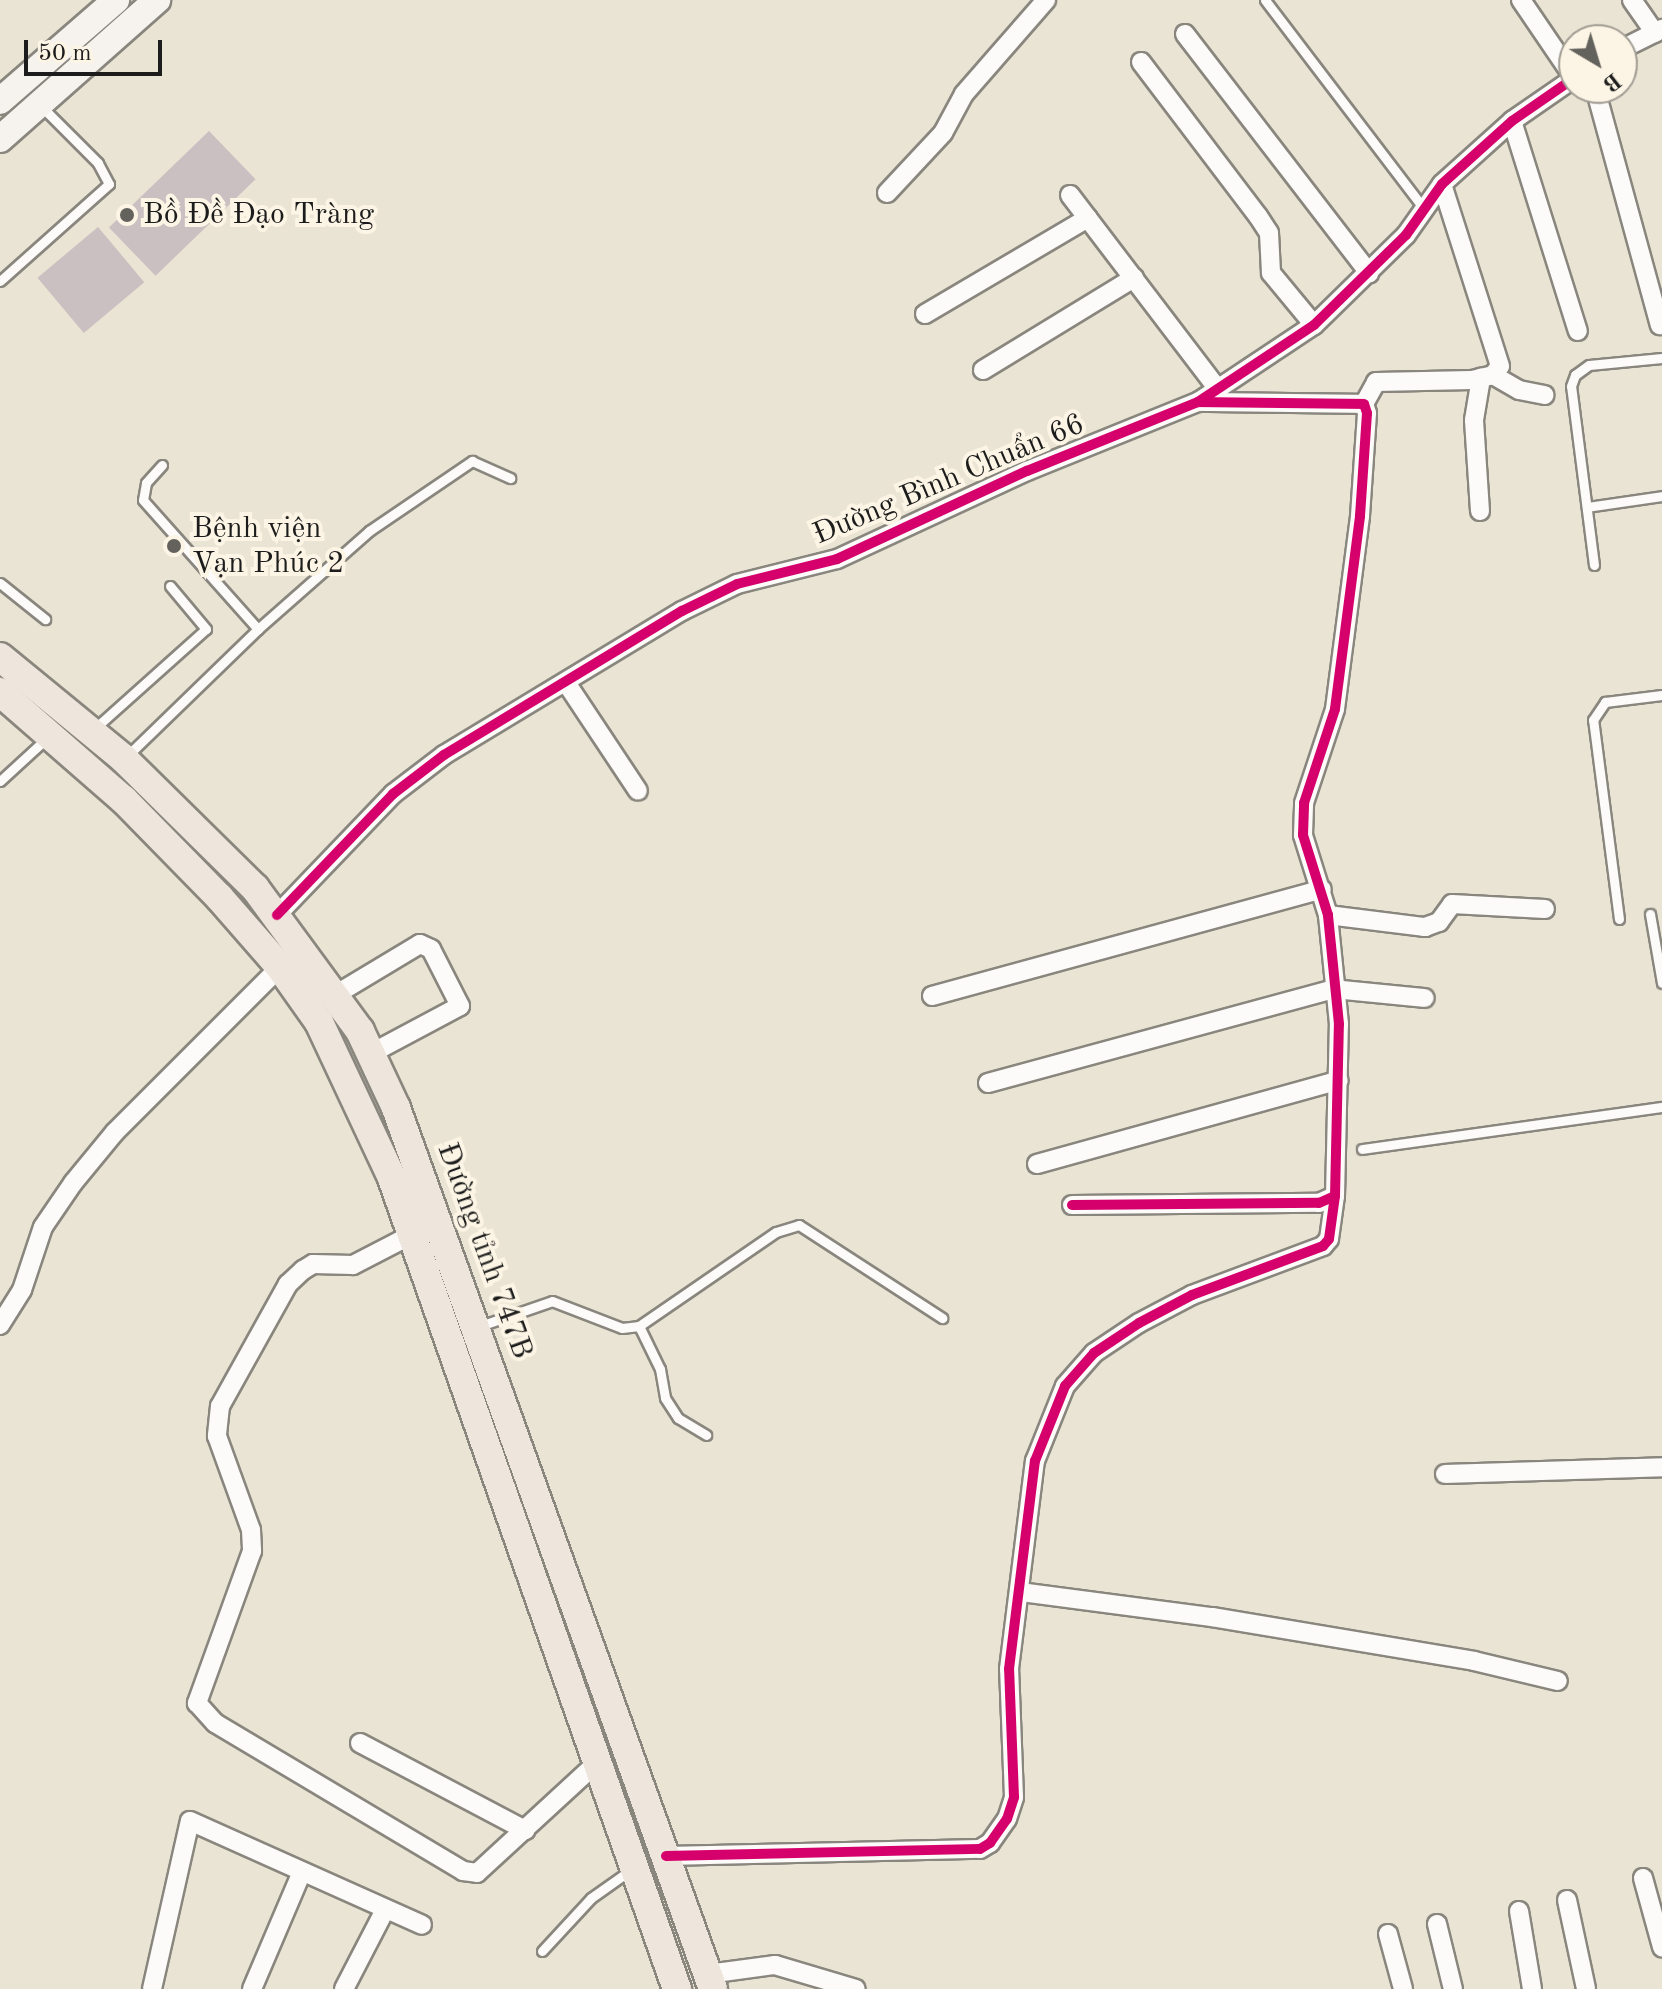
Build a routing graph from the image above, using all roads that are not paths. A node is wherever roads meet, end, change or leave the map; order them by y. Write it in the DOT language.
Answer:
graph roads {
  1 [pos="116,0"];
  2 [pos="157,0"];
  3 [pos="1046,0"];
  4 [pos="1265,0"];
  5 [pos="1521,0"];
  6 [pos="1632,0"];
  7 [pos="1659,31"];
  8 [pos="1185,34"];
  9 [pos="1638,41"];
  10 [pos="1558,54"];
  11 [pos="1141,62"];
  12 [pos="1558,89"];
  13 [pos="0,101"];
  14 [pos="40,104"];
  15 [pos="1599,104"];
  16 [pos="1512,121"];
  17 [pos="0,139"];
  18 [pos="1442,184"];
  19 [pos="887,193"];
  20 [pos="1070,195"];
  21 [pos="1424,209"];
  22 [pos="1088,218"];
  23 [pos="1369,273"];
  24 [pos="1134,278"];
  25 [pos="0,281"];
  26 [pos="925,314"];
  27 [pos="1314,325"];
  28 [pos="1660,325"];
  29 [pos="1578,331"];
  30 [pos="1662,358"];
  31 [pos="983,370"];
  32 [pos="1487,377"];
  33 [pos="1217,388"];
  34 [pos="1545,395"];
  35 [pos="1198,402"];
  36 [pos="1364,404"];
  37 [pos="162,465"];
  38 [pos="510,478"];
  39 [pos="1662,496"];
  40 [pos="1587,507"];
  41 [pos="1480,511"];
  42 [pos="1594,565"];
  43 [pos="0,583"];
  44 [pos="170,586"];
  45 [pos="45,619"];
  46 [pos="258,629"];
  47 [pos="0,657"];
  48 [pos="567,684"];
  49 [pos="0,692"];
  50 [pos="1662,695"];
  51 [pos="92,732"];
  52 [pos="49,735"];
  53 [pos="124,759"];
  54 [pos="0,781"];
  55 [pos="638,791"];
  56 [pos="1322,889"];
  57 [pos="1545,909"];
  58 [pos="1650,914"];
  59 [pos="277,915"];
  60 [pos="1328,915"];
  61 [pos="1619,919"];
  62 [pos="280,967"];
  63 [pos="1662,983"];
  64 [pos="1333,989"];
  65 [pos="335,995"];
  66 [pos="932,996"];
  67 [pos="1425,998"];
  68 [pos="370,1054"];
  69 [pos="1339,1080"];
  70 [pos="988,1083"];
  71 [pos="1662,1107"];
  72 [pos="1362,1149"];
  73 [pos="1037,1164"];
  74 [pos="1335,1196"];
  75 [pos="1072,1205"];
  76 [pos="413,1234"];
  77 [pos="942,1318"];
  78 [pos="0,1325"];
  79 [pos="639,1326"];
  80 [pos="476,1328"];
  81 [pos="706,1435"];
  82 [pos="1662,1467"];
  83 [pos="1445,1474"];
  84 [pos="552,1539"];
  85 [pos="525,1548"];
  86 [pos="1021,1592"];
  87 [pos="1558,1681"];
  88 [pos="360,1743"];
  89 [pos="599,1761"];
  90 [pos="525,1830"];
  91 [pos="666,1856"];
  92 [pos="635,1867"];
  93 [pos="301,1874"];
  94 [pos="1643,1878"];
  95 [pos="1567,1900"];
  96 [pos="385,1910"];
  97 [pos="1519,1911"];
  98 [pos="1437,1924"];
  99 [pos="422,1925"];
  100 [pos="1388,1934"];
  101 [pos="1662,1947"];
  102 [pos="542,1951"];
  103 [pos="710,1981"];
  104 [pos="152,1989"];
  105 [pos="252,1989"];
  106 [pos="344,1989"];
  107 [pos="677,1989"];
  108 [pos="856,1989"];
  109 [pos="1403,1989"];
  110 [pos="1453,1989"];
  111 [pos="1532,1989"];
  112 [pos="1586,1989"];
  1 -- 13 [label="main road"];
  2 -- 14 [label="main road"];
  3 -- 19 [label="street"];
  4 -- 21 [label="lane"];
  5 -- 10 [label="street"];
  6 -- 7 [label="street"];
  7 -- 9 [label="street"];
  8 -- 23 [label="street"];
  11 -- 27 [label="street"];
  12 -- 16 [label="street, Đường Bình Chuẩn 66"];
  14 -- 17 [label="main road"];
  14 -- 25 [label="lane"];
  15 -- 28 [label="street"];
  16 -- 18 [label="street, Đường Bình Chuẩn 66"];
  16 -- 29 [label="street"];
  18 -- 21 [label="street, Đường Bình Chuẩn 66"];
  18 -- 32 [label="street"];
  20 -- 22 [label="street"];
  21 -- 23 [label="street, Đường Bình Chuẩn 66"];
  22 -- 24 [label="street"];
  22 -- 26 [label="street"];
  23 -- 27 [label="street, Đường Bình Chuẩn 66"];
  24 -- 31 [label="street"];
  24 -- 33 [label="street"];
  27 -- 33 [label="street, Đường Bình Chuẩn 66"];
  30 -- 40 [label="lane"];
  32 -- 34 [label="street"];
  32 -- 36 [label="street"];
  32 -- 41 [label="street"];
  33 -- 35 [label="street, Đường Bình Chuẩn 66"];
  35 -- 36 [label="street"];
  35 -- 48 [label="street, Đường Bình Chuẩn 66"];
  36 -- 56 [label="street"];
  37 -- 46 [label="lane"];
  38 -- 46 [label="lane"];
  39 -- 40 [label="lane"];
  40 -- 42 [label="lane"];
  43 -- 45 [label="lane"];
  44 -- 51 [label="lane"];
  46 -- 53 [label="lane"];
  47 -- 51 [label="main road, Đường tỉnh 747B"];
  48 -- 55 [label="street"];
  48 -- 59 [label="street, Đường Bình Chuẩn 66"];
  49 -- 52 [label="main road, Đường tỉnh 747B"];
  50 -- 61 [label="lane"];
  51 -- 53 [label="main road, Đường tỉnh 747B"];
  52 -- 54 [label="lane"];
  52 -- 62 [label="main road, Đường tỉnh 747B"];
  53 -- 59 [label="main road, Đường tỉnh 747B"];
  56 -- 60 [label="street"];
  56 -- 66 [label="street"];
  57 -- 60 [label="street"];
  58 -- 63 [label="lane"];
  59 -- 65 [label="main road, Đường tỉnh 747B"];
  60 -- 64 [label="street"];
  62 -- 76 [label="main road, Đường tỉnh 747B"];
  62 -- 78 [label="street"];
  64 -- 67 [label="street"];
  64 -- 69 [label="street"];
  64 -- 70 [label="street"];
  65 -- 68 [label="main road, Đường tỉnh 747B"];
  65 -- 68 [label="street"];
  68 -- 80 [label="main road, Đường tỉnh 747B"];
  69 -- 73 [label="street"];
  69 -- 74 [label="street"];
  71 -- 72 [label="lane"];
  74 -- 75 [label="street"];
  74 -- 86 [label="street"];
  76 -- 85 [label="main road, Đường tỉnh 747B"];
  76 -- 90 [label="street"];
  77 -- 79 [label="lane"];
  79 -- 80 [label="lane"];
  79 -- 81 [label="lane"];
  80 -- 84 [label="main road, Đường tỉnh 747B"];
  82 -- 83 [label="street"];
  84 -- 85 [label="main road"];
  84 -- 91 [label="main road, Đường tỉnh 747B"];
  85 -- 89 [label="main road, Đường tỉnh 747B"];
  86 -- 87 [label="street"];
  86 -- 91 [label="street"];
  88 -- 90 [label="street"];
  89 -- 90 [label="street"];
  89 -- 92 [label="main road, Đường tỉnh 747B"];
  91 -- 103 [label="main road, Đường tỉnh 747B"];
  92 -- 102 [label="lane"];
  92 -- 107 [label="main road, Đường tỉnh 747B"];
  93 -- 96 [label="street"];
  93 -- 104 [label="street"];
  93 -- 105 [label="street"];
  94 -- 101 [label="street"];
  95 -- 112 [label="street"];
  96 -- 99 [label="street"];
  96 -- 106 [label="street"];
  97 -- 111 [label="street"];
  98 -- 110 [label="street"];
  100 -- 109 [label="street"];
  103 -- 108 [label="street"];
}
